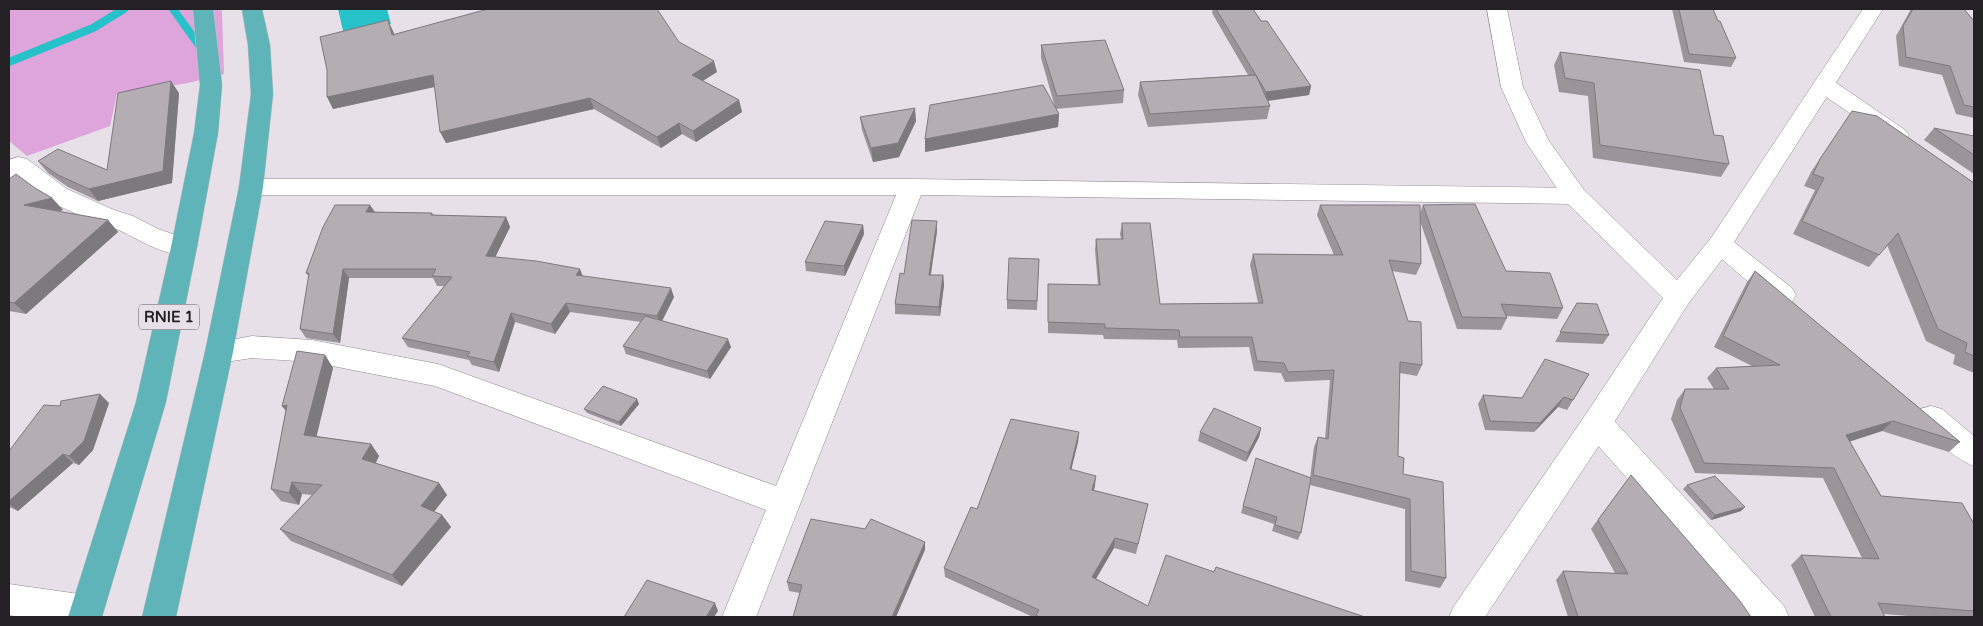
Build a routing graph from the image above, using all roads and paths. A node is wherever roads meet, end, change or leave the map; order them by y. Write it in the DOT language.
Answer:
graph roads {
  1 [pos="203,9"];
  2 [pos="252,9"];
  3 [pos="1497,9"];
  4 [pos="1873,9"];
  5 [pos="1824,86"];
  6 [pos="1911,145"];
  7 [pos="9,173"];
  8 [pos="252,187"];
  9 [pos="912,187"];
  10 [pos="1575,196"];
  11 [pos="1720,244"];
  12 [pos="184,247"];
  13 [pos="1678,297"];
  14 [pos="1804,314"];
  15 [pos="219,352"];
  16 [pos="1912,402"];
  17 [pos="1597,423"];
  18 [pos="1974,453"];
  19 [pos="785,503"];
  20 [pos="9,599"];
  21 [pos="85,614"];
  22 [pos="159,617"];
  23 [pos="739,617"];
  24 [pos="1466,617"];
  25 [pos="1772,617"];
  1 -- 12 [label="highway, RNIE 1"];
  2 -- 8 [label="highway, RNIE 1"];
  3 -- 10 [label="street"];
  4 -- 5 [label="street"];
  5 -- 6 [label="street"];
  5 -- 11 [label="street"];
  7 -- 12 [label="street"];
  8 -- 9 [label="street"];
  8 -- 15 [label="highway, RNIE 1"];
  9 -- 10 [label="street"];
  9 -- 19 [label="street"];
  10 -- 13 [label="street"];
  11 -- 13 [label="street"];
  11 -- 14 [label="street"];
  12 -- 21 [label="highway, RNIE 1"];
  13 -- 17 [label="street"];
  15 -- 19 [label="street"];
  15 -- 22 [label="highway, RNIE 1"];
  16 -- 18 [label="street"];
  17 -- 24 [label="street"];
  17 -- 25 [label="street"];
  19 -- 23 [label="street"];
  20 -- 21 [label="street"];
}
